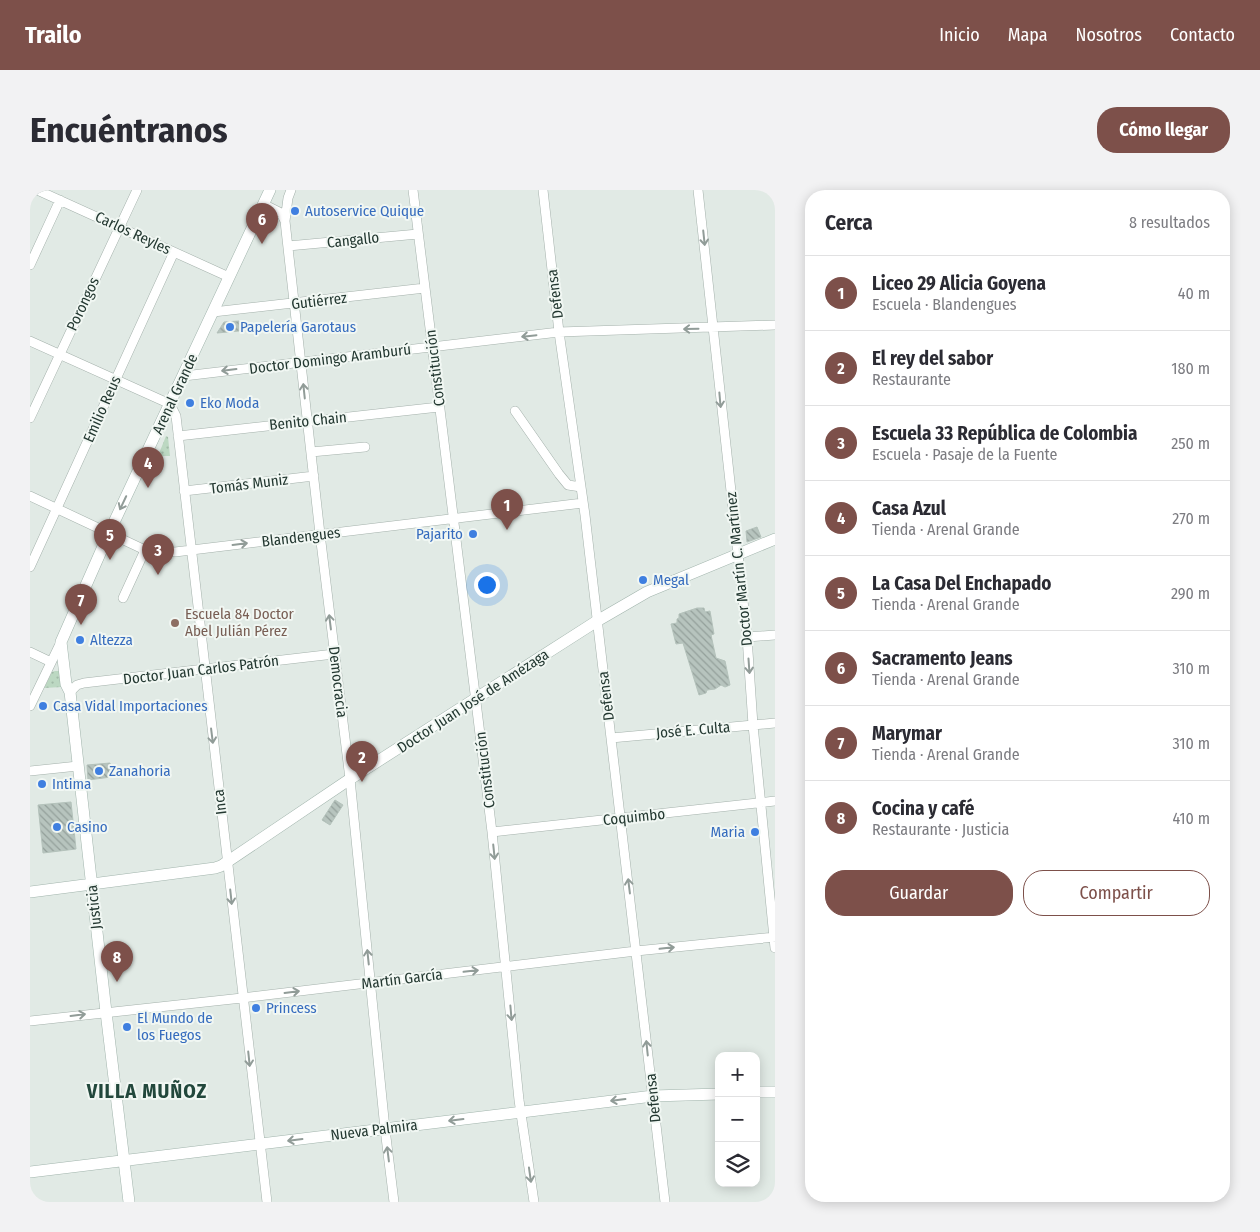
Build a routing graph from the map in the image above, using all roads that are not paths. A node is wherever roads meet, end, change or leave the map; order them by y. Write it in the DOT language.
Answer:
graph roads {
  1 [pos="38,190"];
  2 [pos="137,190"];
  3 [pos="270,190"];
  4 [pos="291,190"];
  5 [pos="413,190"];
  6 [pos="543,190"];
  7 [pos="698,190"];
  8 [pos="60,200"];
  9 [pos="264,204"];
  10 [pos="285,221"];
  11 [pos="120,227"];
  12 [pos="418,234"];
  13 [pos="288,246"];
  14 [pos="174,252"];
  15 [pos="30,265"];
  16 [pos="229,277"];
  17 [pos="425,288"];
  18 [pos="294,304"];
  19 [pos="213,312"];
  20 [pos="775,325"];
  21 [pos="714,329"];
  22 [pos="560,332"];
  23 [pos="30,341"];
  24 [pos="433,347"];
  25 [pos="59,354"];
  26 [pos="301,362"];
  27 [pos="184,376"];
  28 [pos="115,379"];
  29 [pos="170,404"];
  30 [pos="439,406"];
  31 [pos="515,410"];
  32 [pos="30,418"];
  33 [pos="308,421"];
  34 [pos="178,436"];
  35 [pos="365,447"];
  36 [pos="311,452"];
  37 [pos="314,476"];
  38 [pos="581,488"];
  39 [pos="184,491"];
  40 [pos="30,496"];
  41 [pos="583,503"];
  42 [pos="56,508"];
  43 [pos="455,519"];
  44 [pos="109,533"];
  45 [pos="320,534"];
  46 [pos="775,539"];
  47 [pos="145,550"];
  48 [pos="192,550"];
  49 [pos="738,554"];
  50 [pos="30,567"];
  51 [pos="122,598"];
  52 [pos="597,621"];
  53 [pos="775,635"];
  54 [pos="747,637"];
  55 [pos="61,642"];
  56 [pos="30,652"];
  57 [pos="334,654"];
  58 [pos="51,662"];
  59 [pos="204,670"];
  60 [pos="70,692"];
  61 [pos="476,699"];
  62 [pos="30,706"];
  63 [pos="775,723"];
  64 [pos="753,725"];
  65 [pos="611,738"];
  66 [pos="78,766"];
  67 [pos="30,771"];
  68 [pos="350,779"];
  69 [pos="775,801"];
  70 [pos="761,802"];
  71 [pos="621,818"];
  72 [pos="492,832"];
  73 [pos="227,863"];
  74 [pos="92,884"];
  75 [pos="30,892"];
  76 [pos="774,937"];
  77 [pos="775,948"];
  78 [pos="636,951"];
  79 [pos="507,967"];
  80 [pos="370,982"];
  81 [pos="242,998"];
  82 [pos="106,1012"];
  83 [pos="30,1021"];
  84 [pos="760,1092"];
  85 [pos="775,1092"];
  86 [pos="715,1094"];
  87 [pos="653,1096"];
  88 [pos="520,1112"];
  89 [pos="385,1129"];
  90 [pos="259,1145"];
  91 [pos="124,1161"];
  92 [pos="30,1172"];
  93 [pos="129,1202"];
  94 [pos="267,1202"];
  95 [pos="394,1202"];
  96 [pos="534,1202"];
  97 [pos="665,1202"];
  1 -- 8 [label="street, Carlos Reyles"];
  2 -- 11 [label="street, Porongos"];
  3 -- 9 [label="street, Arenal Grande"];
  4 -- 10 [label="street, Democracia"];
  5 -- 12 [label="street, Constitución"];
  6 -- 22 [label="street, Defensa"];
  7 -- 21 [label="street, Doctor Martín C. Martínez, one-way"];
  8 -- 11 [label="street, Carlos Reyles"];
  8 -- 15 [label="street"];
  9 -- 10 [label="street"];
  9 -- 16 [label="street, Arenal Grande"];
  10 -- 13 [label="street, Democracia"];
  11 -- 14 [label="street, Carlos Reyles"];
  11 -- 25 [label="street, Porongos"];
  12 -- 13 [label="street, Cangallo"];
  12 -- 17 [label="street, Constitución"];
  13 -- 18 [label="street, Democracia"];
  14 -- 16 [label="street, Carlos Reyles"];
  14 -- 28 [label="street, Emilio Reus"];
  16 -- 19 [label="street, Arenal Grande"];
  17 -- 18 [label="street, Gutiérrez"];
  17 -- 24 [label="street, Constitución"];
  18 -- 19 [label="street, Gutiérrez"];
  18 -- 26 [label="street, Democracia"];
  19 -- 27 [label="street, Arenal Grande"];
  20 -- 21 [label="street, Doctor Domingo Aramburú"];
  21 -- 22 [label="street, Doctor Domingo Aramburú, one-way"];
  21 -- 49 [label="street, Doctor Martín C. Martínez, one-way"];
  22 -- 24 [label="street, Doctor Domingo Aramburú, one-way"];
  22 -- 38 [label="street, Defensa"];
  23 -- 25 [label="street"];
  24 -- 26 [label="street, Doctor Domingo Aramburú"];
  24 -- 30 [label="street, Constitución"];
  25 -- 28 [label="street"];
  25 -- 32 [label="street, Porongos"];
  26 -- 27 [label="street, Doctor Domingo Aramburú, one-way"];
  33 -- 26 [label="street, Democracia, one-way"];
  27 -- 29 [label="street, Arenal Grande"];
  28 -- 29 [label="street"];
  28 -- 42 [label="street, Emilio Reus"];
  29 -- 34 [label="street, Inca"];
  29 -- 44 [label="street, Arenal Grande, one-way"];
  30 -- 33 [label="street, Benito Chain"];
  30 -- 43 [label="street, Constitución"];
  31 -- 38 [label="street"];
  33 -- 34 [label="street, Benito Chain"];
  33 -- 36 [label="street, Democracia"];
  34 -- 39 [label="street, Inca"];
  35 -- 36 [label="street"];
  36 -- 37 [label="street, Democracia"];
  37 -- 39 [label="street, Tomás Muniz"];
  37 -- 45 [label="street, Democracia"];
  38 -- 41 [label="street, Defensa"];
  39 -- 48 [label="street, Inca"];
  40 -- 42 [label="street, Blandengues"];
  41 -- 43 [label="street, Blandengues"];
  41 -- 52 [label="street, Defensa"];
  42 -- 44 [label="street, Blandengues"];
  42 -- 50 [label="street, Emilio Reus"];
  43 -- 45 [label="street, Blandengues"];
  43 -- 61 [label="street, Constitución"];
  44 -- 47 [label="street, Blandengues"];
  44 -- 55 [label="street, Arenal Grande"];
  48 -- 45 [label="street, Blandengues, one-way"];
  57 -- 45 [label="street, Democracia, one-way"];
  46 -- 49 [label="street, Doctor Juan José de Amézaga"];
  47 -- 48 [label="street, Blandengues"];
  47 -- 51 [label="street"];
  48 -- 59 [label="street, Inca"];
  49 -- 52 [label="street, Doctor Juan José de Amézaga"];
  49 -- 54 [label="street, Doctor Martín C. Martínez"];
  52 -- 61 [label="street, Doctor Juan José de Amézaga"];
  52 -- 65 [label="street, Defensa"];
  53 -- 54 [label="street"];
  54 -- 64 [label="street, Doctor Martín C. Martínez, one-way"];
  55 -- 58 [label="street, Arenal Grande"];
  55 -- 60 [label="street, Justicia"];
  56 -- 58 [label="street"];
  57 -- 59 [label="street, Doctor Juan Carlos Patrón"];
  57 -- 68 [label="street, Democracia"];
  58 -- 62 [label="street, Arenal Grande"];
  59 -- 60 [label="street, Doctor Juan Carlos Patrón"];
  59 -- 73 [label="street, Inca, one-way"];
  60 -- 66 [label="street, Justicia"];
  61 -- 68 [label="street, Doctor Juan José de Amézaga"];
  61 -- 72 [label="street, Constitución"];
  63 -- 64 [label="street, José E. Culta"];
  64 -- 65 [label="street, José E. Culta"];
  64 -- 70 [label="street, Doctor Martín C. Martínez"];
  65 -- 71 [label="street, Defensa"];
  66 -- 67 [label="street"];
  66 -- 74 [label="street, Justicia"];
  68 -- 73 [label="street, Doctor Juan José de Amézaga"];
  80 -- 68 [label="street, Democracia, one-way"];
  69 -- 70 [label="street, Coquimbo"];
  70 -- 71 [label="street, Coquimbo"];
  70 -- 76 [label="street, Doctor Martín C. Martínez"];
  71 -- 72 [label="street, Coquimbo"];
  78 -- 71 [label="street, Defensa, one-way"];
  72 -- 79 [label="street, Constitución, one-way"];
  73 -- 74 [label="street, Doctor Juan José de Amézaga"];
  73 -- 81 [label="street, Inca, one-way"];
  74 -- 75 [label="street, Doctor Juan José de Amézaga"];
  74 -- 82 [label="street, Justicia"];
  76 -- 77 [label="street, Doctor Martín C. Martínez"];
  78 -- 76 [label="street, Martín García, one-way"];
  78 -- 79 [label="street, Martín García"];
  87 -- 78 [label="street, Defensa, one-way"];
  80 -- 79 [label="street, Martín García, one-way"];
  79 -- 88 [label="street, Constitución, one-way"];
  81 -- 80 [label="street, Martín García, one-way"];
  80 -- 89 [label="street, Democracia"];
  81 -- 82 [label="street, Martín García"];
  81 -- 90 [label="street, Inca, one-way"];
  83 -- 82 [label="street, Martín García, one-way"];
  82 -- 91 [label="street, Justicia"];
  84 -- 85 [label="street"];
  86 -- 87 [label="street, Nueva Palmira"];
  87 -- 88 [label="street, Nueva Palmira, one-way"];
  87 -- 97 [label="street, Defensa"];
  88 -- 89 [label="street, Nueva Palmira, one-way"];
  88 -- 96 [label="street, Constitución, one-way"];
  89 -- 90 [label="street, Nueva Palmira, one-way"];
  95 -- 89 [label="street, Democracia, one-way"];
  90 -- 91 [label="street, Nueva Palmira"];
  90 -- 94 [label="street, Inca"];
  91 -- 92 [label="street, Nueva Palmira"];
  91 -- 93 [label="street, Justicia"];
}
